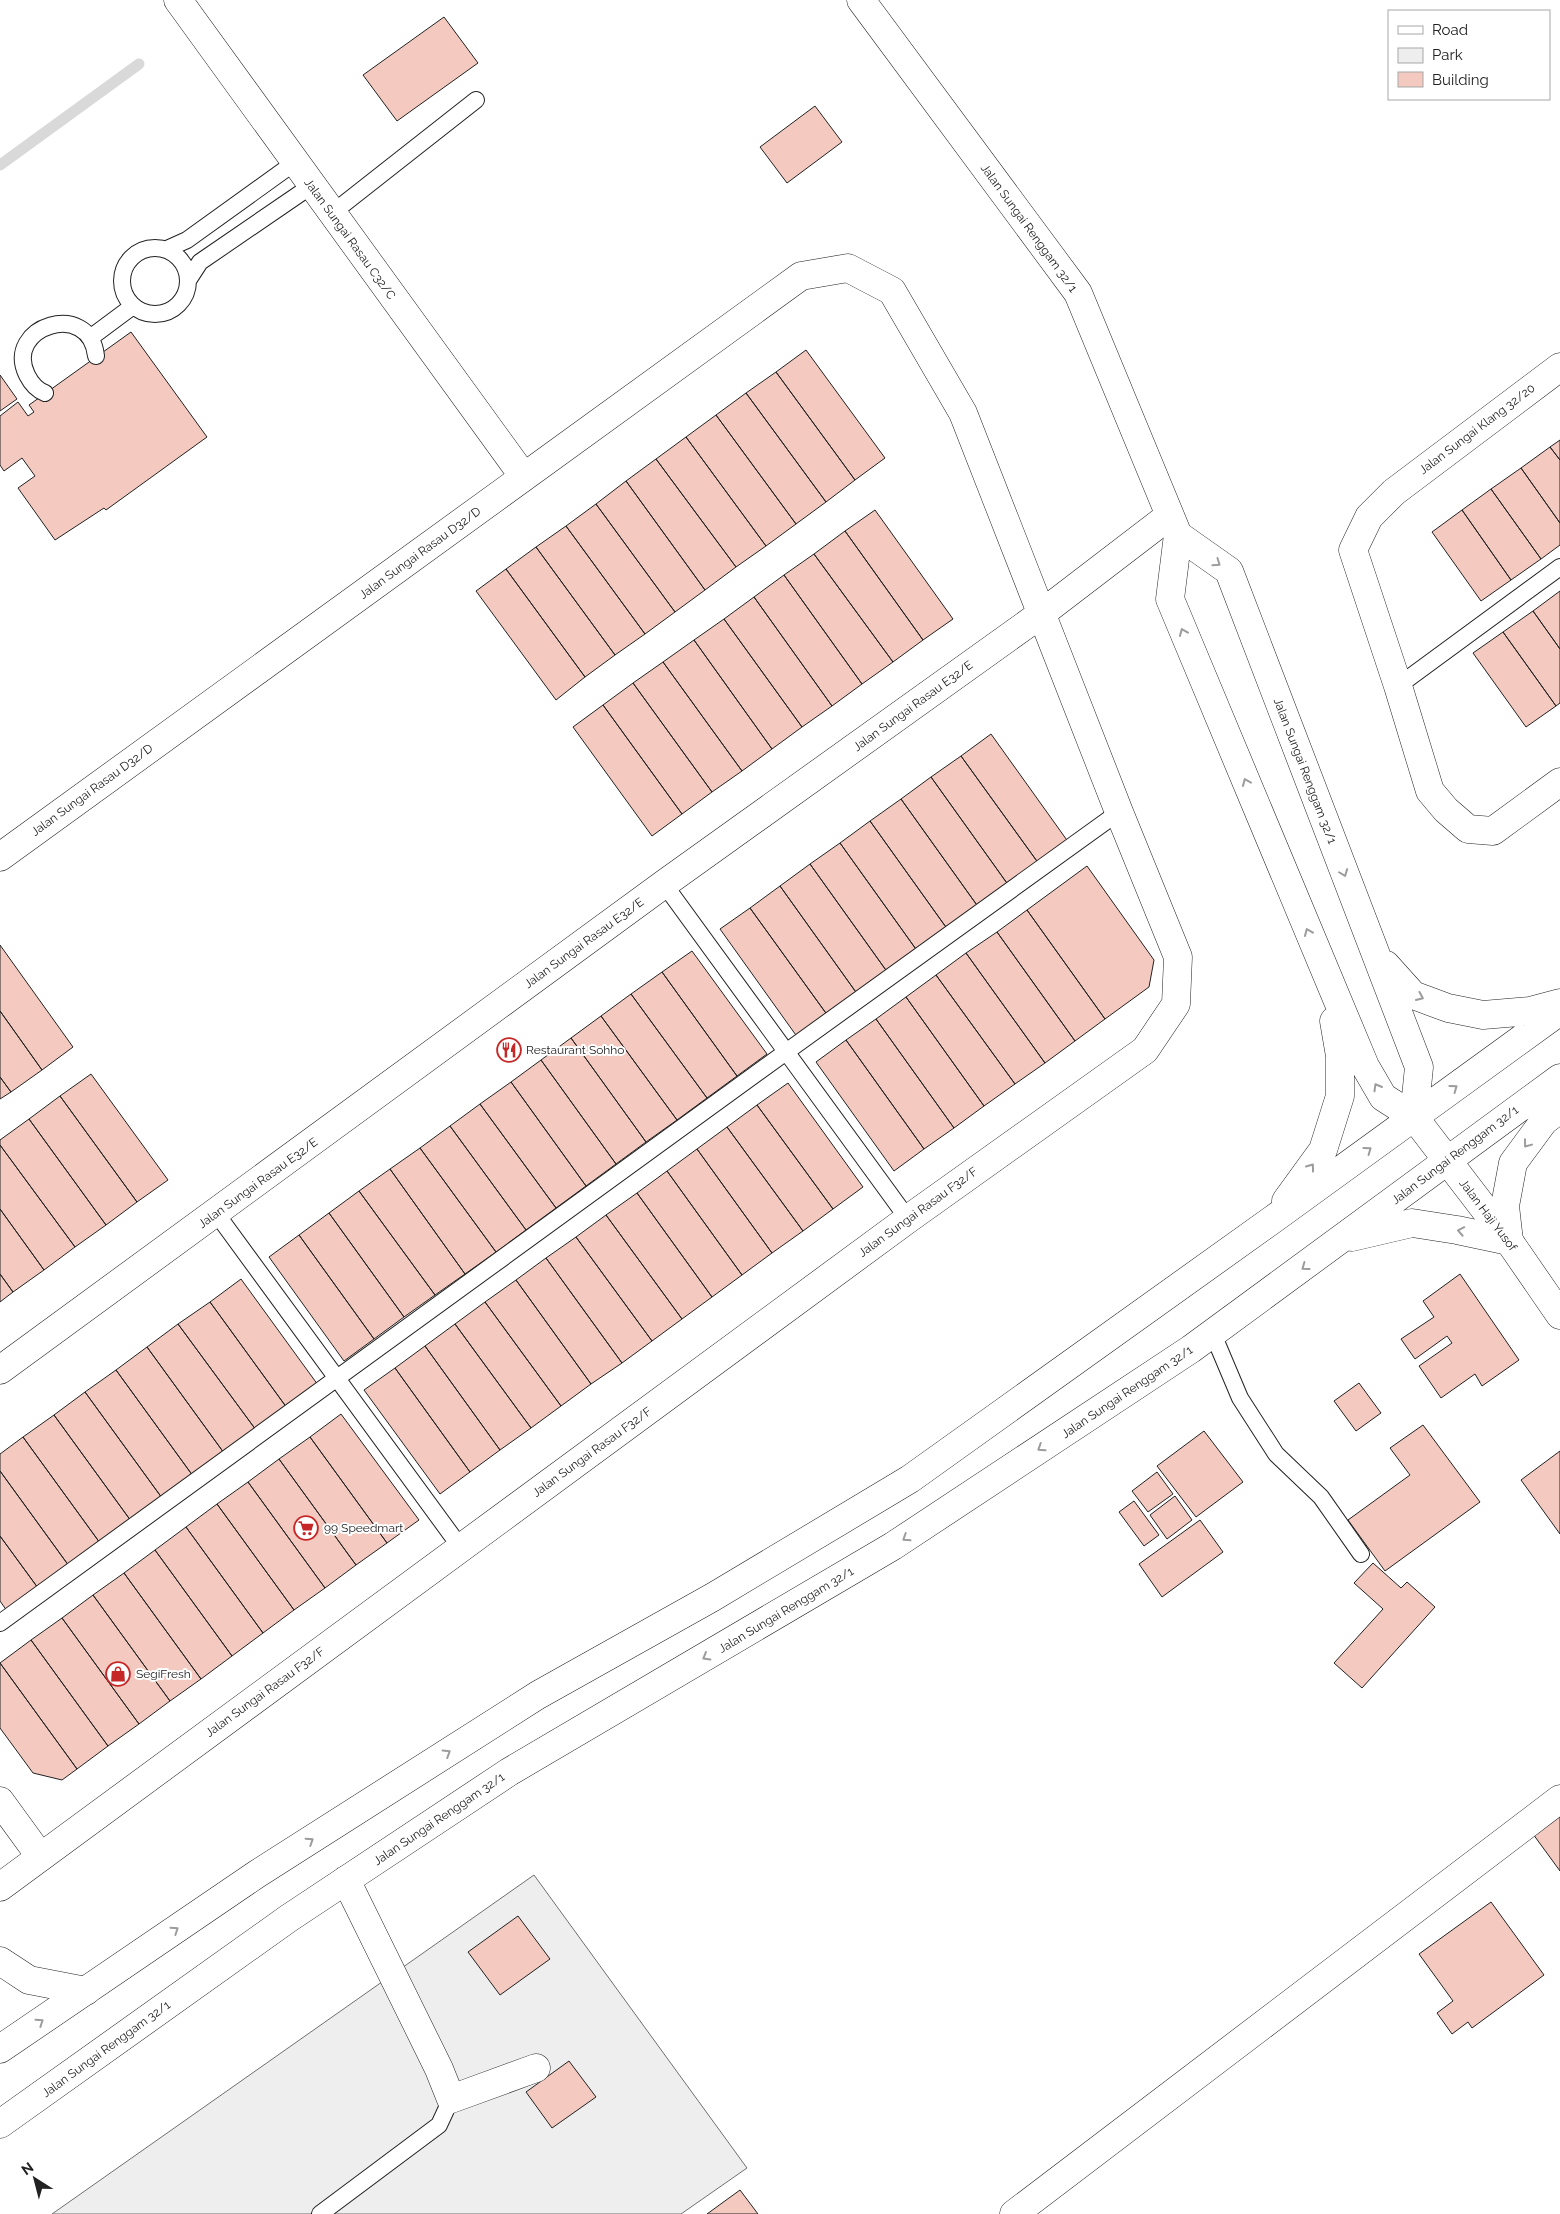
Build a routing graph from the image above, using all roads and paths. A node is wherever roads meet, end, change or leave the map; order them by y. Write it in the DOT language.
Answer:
graph roads {
  1 [pos="178,0"];
  2 [pos="861,0"];
  3 [pos="476,100"];
  4 [pos="294,163"];
  5 [pos="311,186"];
  6 [pos="331,214"];
  7 [pos="167,249"];
  8 [pos="189,279"];
  9 [pos="133,306"];
  10 [pos="90,338"];
  11 [pos="96,356"];
  12 [pos="1560,367"];
  13 [pos="45,393"];
  14 [pos="524,477"];
  15 [pos="1173,525"];
  16 [pos="1560,567"];
  17 [pos="1041,614"];
  18 [pos="1398,686"];
  19 [pos="1560,782"];
  20 [pos="1119,812"];
  21 [pos="0,857"];
  22 [pos="664,884"];
  23 [pos="1374,950"];
  24 [pos="1327,977"];
  25 [pos="1560,1003"];
  26 [pos="1560,1011"];
  27 [pos="786,1052"];
  28 [pos="1560,1078"];
  29 [pos="1560,1110"];
  30 [pos="1414,1117"];
  31 [pos="1447,1160"];
  32 [pos="216,1213"];
  33 [pos="908,1219"];
  34 [pos="1272,1220"];
  35 [pos="1344,1238"];
  36 [pos="1509,1241"];
  37 [pos="1560,1315"];
  38 [pos="1213,1334"];
  39 [pos="0,1370"];
  40 [pos="338,1378"];
  41 [pos="461,1548"];
  42 [pos="1361,1554"];
  43 [pos="0,1624"];
  44 [pos="1560,1798"];
  45 [pos="0,1801"];
  46 [pos="40,1856"];
  47 [pos="346,1880"];
  48 [pos="0,1887"];
  49 [pos="0,1961"];
  50 [pos="86,1991"];
  51 [pos="0,2049"];
  52 [pos="536,2068"];
  53 [pos="451,2099"];
  54 [pos="0,2124"];
  55 [pos="320,2214"];
  56 [pos="1014,2214"];
  1 -- 4 [label="street, Jalan Sungai Rasau C32/C"];
  2 -- 15 [label="street, Jalan Sungai Renggam 32/1"];
  3 -- 6 [label="lane"];
  4 -- 5 [label="street, Jalan Sungai Rasau C32/C"];
  4 -- 7 [label="lane"];
  5 -- 6 [label="street, Jalan Sungai Rasau C32/C"];
  5 -- 8 [label="lane"];
  6 -- 14 [label="street, Jalan Sungai Rasau C32/C"];
  7 -- 8 [label="lane"];
  7 -- 9 [label="lane"];
  8 -- 9 [label="lane"];
  9 -- 10 [label="lane"];
  10 -- 11 [label="lane"];
  10 -- 13 [label="lane"];
  12 -- 18 [label="street, Jalan Sungai Klang 32/20"];
  14 -- 17 [label="street, Jalan Sungai Rasau D32/D"];
  14 -- 21 [label="street, Jalan Sungai Rasau D32/D"];
  15 -- 17 [label="street, Jalan Sungai Rasau E32/E"];
  15 -- 23 [label="street, Jalan Sungai Renggam 32/1, one-way"];
  24 -- 15 [label="street, Jalan Sungai Renggam 32/1, one-way"];
  16 -- 18 [label="lane"];
  17 -- 20 [label="street"];
  17 -- 22 [label="street, Jalan Sungai Rasau E32/E"];
  18 -- 19 [label="street, Jalan Sungai Klang 32/20"];
  20 -- 27 [label="lane"];
  20 -- 33 [label="street, Jalan Sungai Rasau F32/F"];
  22 -- 27 [label="lane"];
  22 -- 32 [label="street, Jalan Sungai Rasau E32/E"];
  23 -- 25 [label="street, one-way"];
  23 -- 30 [label="street, Jalan Sungai Renggam 32/1"];
  30 -- 24 [label="street, Jalan Sungai Renggam 32/1, one-way"];
  34 -- 24 [label="street, one-way"];
  30 -- 26 [label="street, one-way"];
  27 -- 33 [label="lane"];
  27 -- 40 [label="lane"];
  28 -- 31 [label="street, Jalan Sungai Renggam 32/1"];
  29 -- 36 [label="street, one-way"];
  30 -- 31 [label="street, Jalan Haji Yusof"];
  34 -- 30 [label="street, one-way"];
  31 -- 35 [label="street, Jalan Sungai Renggam 32/1"];
  31 -- 36 [label="street, Jalan Haji Yusof"];
  32 -- 39 [label="street, Jalan Sungai Rasau E32/E"];
  32 -- 40 [label="lane"];
  33 -- 41 [label="street, Jalan Sungai Rasau F32/F"];
  50 -- 34 [label="street, one-way"];
  36 -- 35 [label="street, one-way"];
  35 -- 38 [label="street, Jalan Sungai Renggam 32/1, one-way"];
  36 -- 37 [label="street, Jalan Haji Yusof"];
  38 -- 42 [label="lane"];
  38 -- 47 [label="street, Jalan Sungai Renggam 32/1, one-way"];
  40 -- 41 [label="lane"];
  40 -- 43 [label="lane"];
  41 -- 46 [label="street, Jalan Sungai Rasau F32/F"];
  44 -- 56 [label="street"];
  45 -- 46 [label="street"];
  46 -- 48 [label="street, Jalan Sungai Rasau F32/F"];
  47 -- 53 [label="street"];
  47 -- 54 [label="street, Jalan Sungai Renggam 32/1"];
  49 -- 50 [label="street"];
  51 -- 50 [label="street, one-way"];
  52 -- 53 [label="street"];
  53 -- 55 [label="lane"];
}
